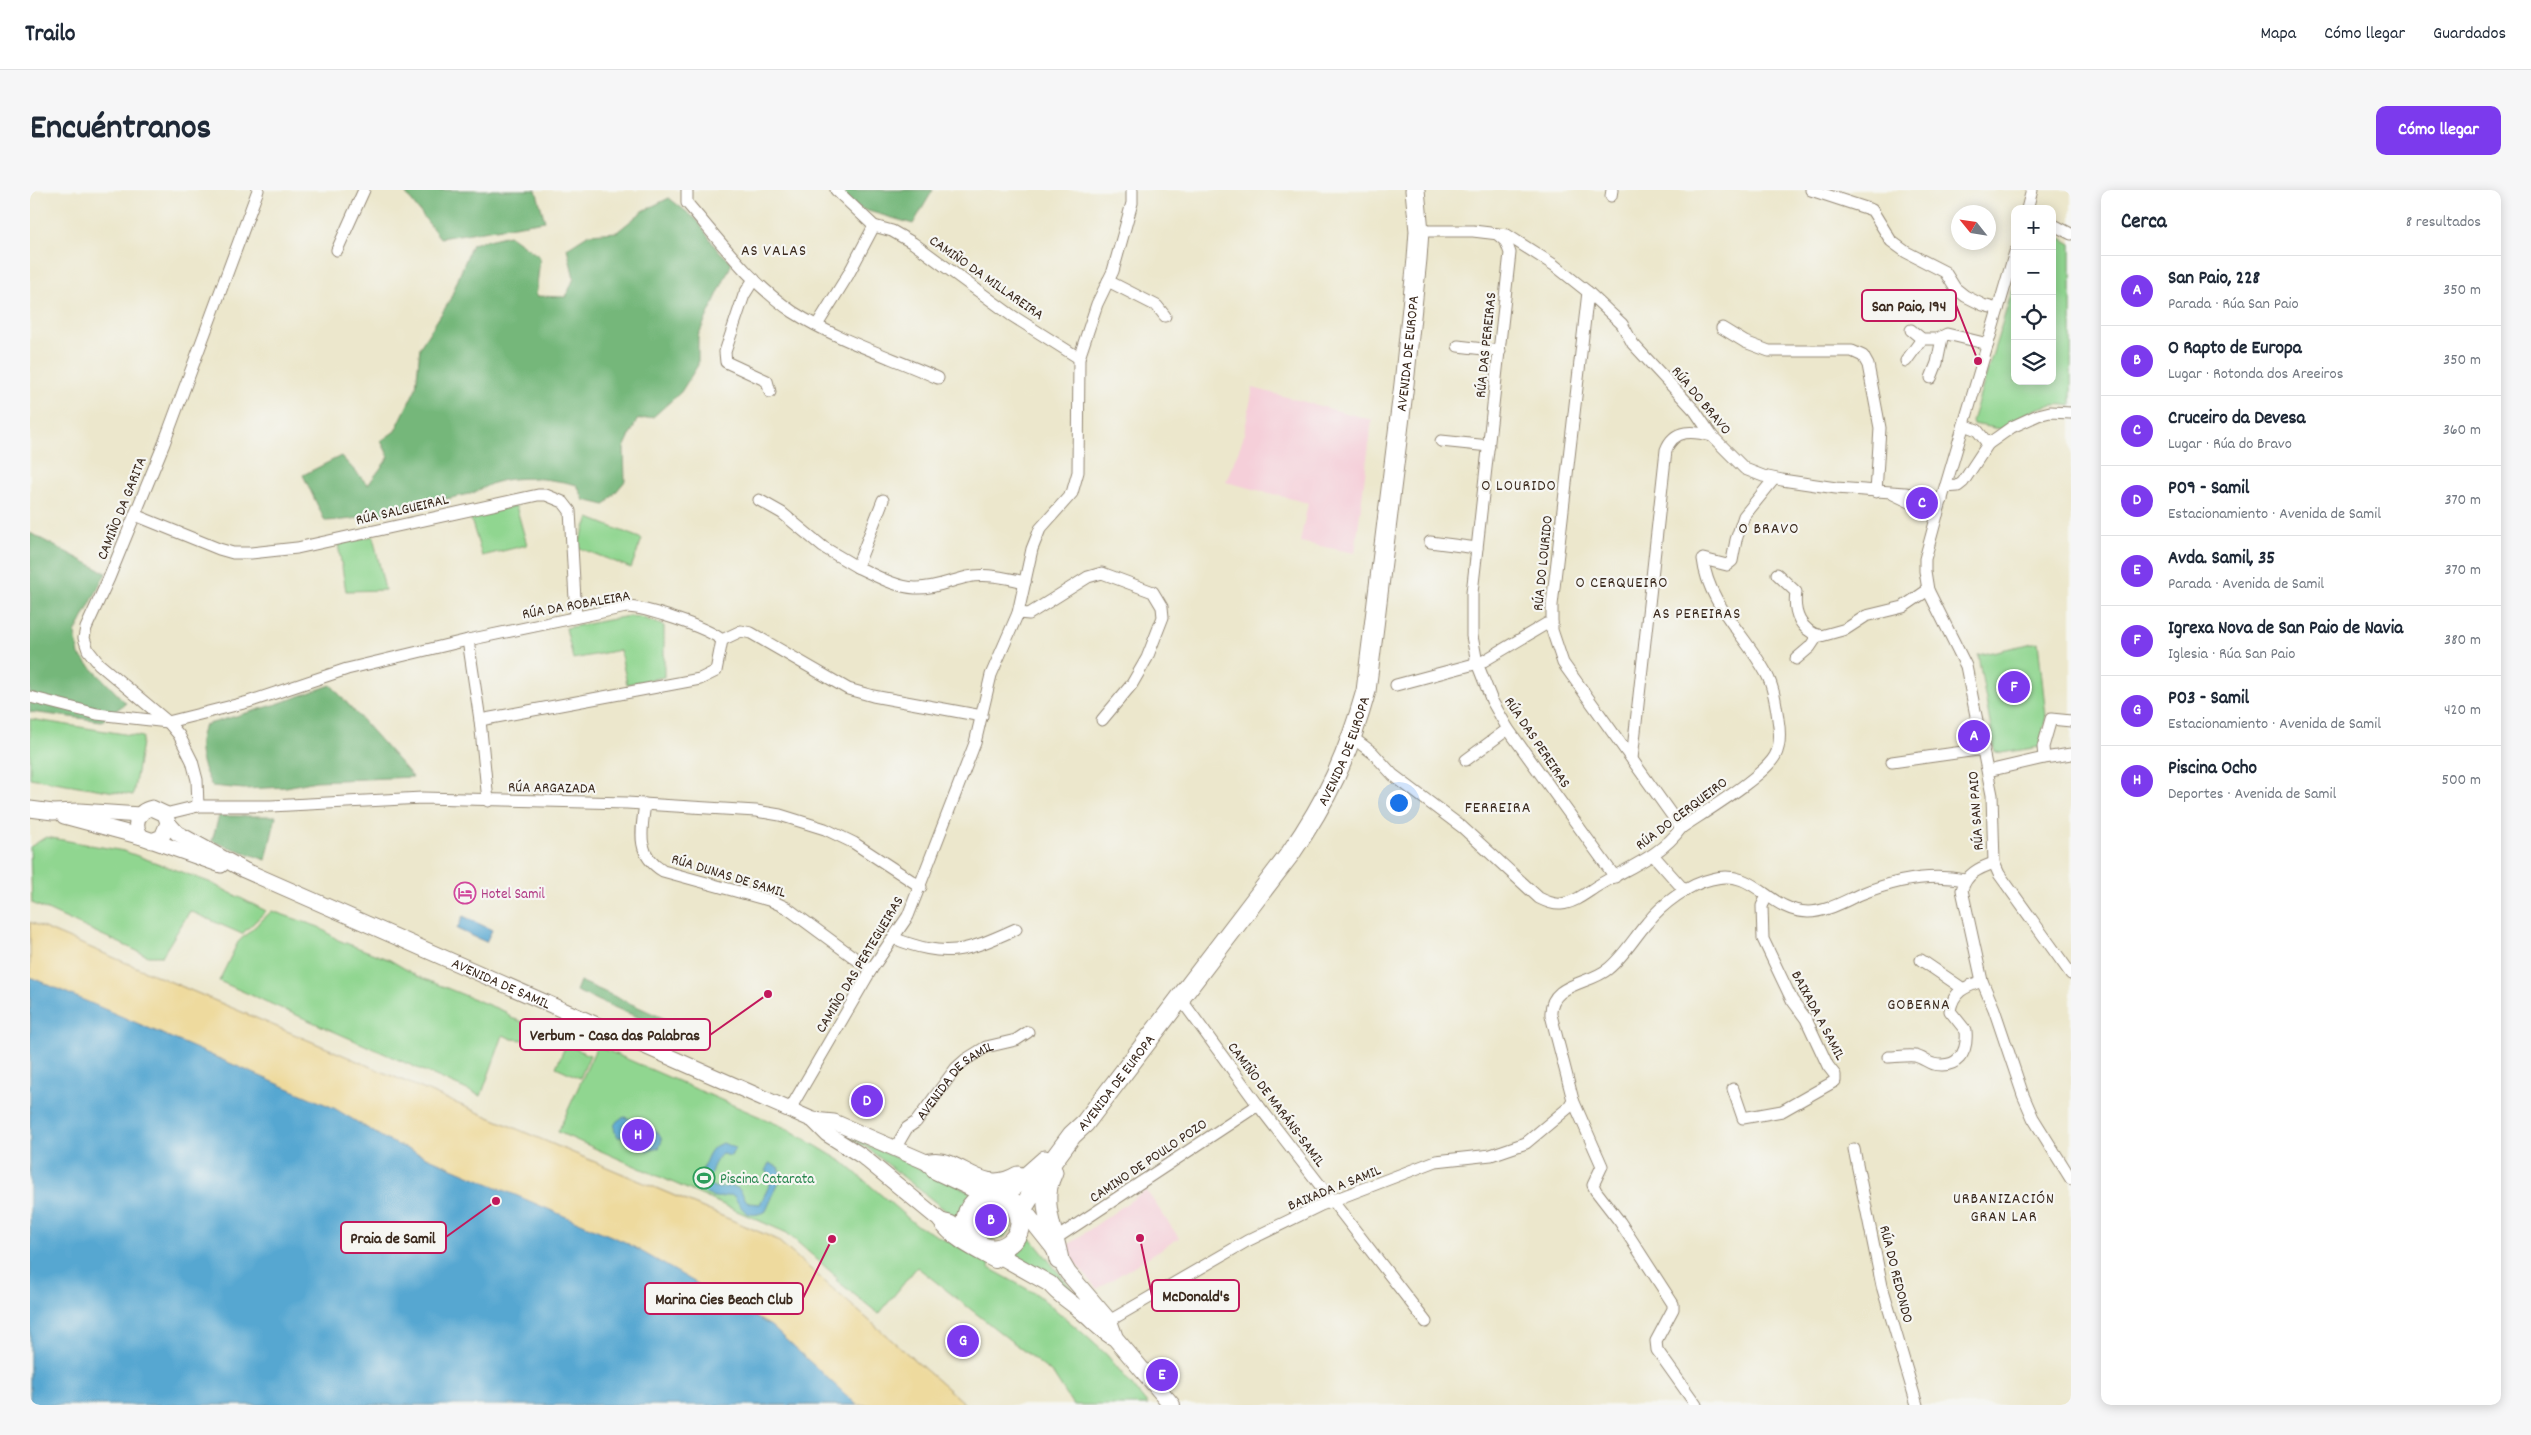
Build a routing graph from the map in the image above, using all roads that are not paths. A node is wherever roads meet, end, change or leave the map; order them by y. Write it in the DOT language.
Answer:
graph roads {
  1 [pos="258,190"];
  2 [pos="364,190"];
  3 [pos="687,190"];
  4 [pos="836,190"];
  5 [pos="1132,190"];
  6 [pos="1404,190"];
  7 [pos="1416,190"];
  8 [pos="1812,190"];
  9 [pos="2029,191"];
  10 [pos="2028,205"];
  11 [pos="874,226"];
  12 [pos="2056,226"];
  13 [pos="1419,231"];
  14 [pos="1498,234"];
  15 [pos="2071,234"];
  16 [pos="1528,248"];
  17 [pos="337,250"];
  18 [pos="1510,253"];
  19 [pos="2011,265"];
  20 [pos="754,280"];
  21 [pos="1108,281"];
  22 [pos="1588,292"];
  23 [pos="1998,309"];
  24 [pos="1165,316"];
  25 [pos="817,325"];
  26 [pos="1722,328"];
  27 [pos="1912,330"];
  28 [pos="1942,338"];
  29 [pos="1922,339"];
  30 [pos="1988,344"];
  31 [pos="1458,346"];
  32 [pos="1500,351"];
  33 [pos="1080,358"];
  34 [pos="1906,361"];
  35 [pos="938,378"];
  36 [pos="1931,378"];
  37 [pos="770,392"];
  38 [pos="1695,411"];
  39 [pos="2071,413"];
  40 [pos="1964,425"];
  41 [pos="1685,432"];
  42 [pos="1712,436"];
  43 [pos="1442,441"];
  44 [pos="1988,444"];
  45 [pos="1489,446"];
  46 [pos="1774,479"];
  47 [pos="1945,487"];
  48 [pos="1876,492"];
  49 [pos="1893,494"];
  50 [pos="759,500"];
  51 [pos="882,500"];
  52 [pos="1942,500"];
  53 [pos="136,515"];
  54 [pos="1937,515"];
  55 [pos="1430,542"];
  56 [pos="1477,548"];
  57 [pos="857,567"];
  58 [pos="1778,574"];
  59 [pos="1025,582"];
  60 [pos="1928,590"];
  61 [pos="1018,613"];
  62 [pos="576,617"];
  63 [pos="1552,624"];
  64 [pos="1818,635"];
  65 [pos="468,640"];
  66 [pos="722,640"];
  67 [pos="1796,659"];
  68 [pos="1477,663"];
  69 [pos="1396,685"];
  70 [pos="30,697"];
  71 [pos="982,716"];
  72 [pos="480,720"];
  73 [pos="1102,720"];
  74 [pos="2071,721"];
  75 [pos="168,722"];
  76 [pos="1508,729"];
  77 [pos="1353,738"];
  78 [pos="1984,749"];
  79 [pos="2071,754"];
  80 [pos="2044,758"];
  81 [pos="1466,760"];
  82 [pos="1632,760"];
  83 [pos="1892,762"];
  84 [pos="1988,771"];
  85 [pos="488,801"];
  86 [pos="645,804"];
  87 [pos="198,806"];
  88 [pos="30,809"];
  89 [pos="53,812"];
  90 [pos="140,815"];
  91 [pos="166,819"];
  92 [pos="1681,828"];
  93 [pos="147,839"];
  94 [pos="1654,855"];
  95 [pos="1994,863"];
  96 [pos="244,870"];
  97 [pos="1615,877"];
  98 [pos="1965,880"];
  99 [pos="921,887"];
  100 [pos="1685,891"];
  101 [pos="1767,896"];
  102 [pos="1016,929"];
  103 [pos="893,938"];
  104 [pos="1921,960"];
  105 [pos="871,970"];
  106 [pos="2071,974"];
  107 [pos="1982,981"];
  108 [pos="1962,988"];
  109 [pos="1180,998"];
  110 [pos="1028,1032"];
  111 [pos="1888,1057"];
  112 [pos="1733,1089"];
  113 [pos="1573,1100"];
  114 [pos="1258,1105"];
  115 [pos="790,1109"];
  116 [pos="1080,1119"];
  117 [pos="813,1120"];
  118 [pos="896,1147"];
  119 [pos="1854,1149"];
  120 [pos="930,1163"];
  121 [pos="2071,1178"];
  122 [pos="996,1195"];
  123 [pos="1332,1201"];
  124 [pos="1020,1214"];
  125 [pos="942,1221"];
  126 [pos="970,1236"];
  127 [pos="1056,1239"];
  128 [pos="988,1248"];
  129 [pos="1059,1260"];
  130 [pos="1055,1291"];
  131 [pos="1109,1321"];
  132 [pos="1426,1322"];
  133 [pos="1115,1338"];
  134 [pos="1172,1405"];
  135 [pos="1696,1405"];
  136 [pos="1917,1405"];
  1 -- 53 [label="street, CAMIÑO DA GARITA"];
  2 -- 17 [label="street"];
  3 -- 20 [label="street"];
  4 -- 11 [label="street, CAMIÑO DA MILLAREIRA"];
  5 -- 21 [label="street, CAMIÑO DAS PERTEGUEIRAS"];
  6 -- 116 [label="main road, AVENIDA DE EUROPA"];
  7 -- 13 [label="main road, AVENIDA DE EUROPA"];
  8 -- 23 [label="street"];
  9 -- 10 [label="street"];
  11 -- 25 [label="street"];
  11 -- 33 [label="street, CAMIÑO DA MILLAREIRA"];
  12 -- 15 [label="street"];
  13 -- 14 [label="street, RÚA DO BRAVO"];
  13 -- 77 [label="main road, AVENIDA DE EUROPA"];
  14 -- 16 [label="street, RÚA DO BRAVO"];
  14 -- 18 [label="street"];
  16 -- 18 [label="street"];
  16 -- 22 [label="street, RÚA DO BRAVO"];
  18 -- 32 [label="street, RÚA DAS PEREIRAS"];
  19 -- 23 [label="street, RÚA SAN PAIO"];
  20 -- 25 [label="street"];
  20 -- 37 [label="street"];
  21 -- 24 [label="street"];
  21 -- 33 [label="street, CAMIÑO DAS PERTEGUEIRAS"];
  22 -- 38 [label="street, RÚA DO BRAVO"];
  22 -- 63 [label="street, RÚA DO LOURIDO"];
  23 -- 30 [label="street, RÚA SAN PAIO"];
  25 -- 35 [label="street"];
  26 -- 48 [label="street"];
  27 -- 29 [label="street"];
  28 -- 29 [label="street"];
  28 -- 30 [label="street"];
  28 -- 36 [label="street"];
  29 -- 34 [label="street"];
  30 -- 40 [label="street, RÚA SAN PAIO"];
  31 -- 32 [label="street"];
  32 -- 45 [label="street, RÚA DAS PEREIRAS"];
  33 -- 59 [label="street, CAMIÑO DAS PERTEGUEIRAS"];
  38 -- 41 [label="street"];
  38 -- 42 [label="street, RÚA DO BRAVO"];
  39 -- 44 [label="street"];
  40 -- 44 [label="street"];
  40 -- 47 [label="street, RÚA SAN PAIO"];
  41 -- 42 [label="street"];
  41 -- 82 [label="street"];
  42 -- 46 [label="street, RÚA DO BRAVO"];
  43 -- 45 [label="street"];
  44 -- 47 [label="street"];
  45 -- 56 [label="street, RÚA DAS PEREIRAS"];
  46 -- 48 [label="street, RÚA DO BRAVO"];
  46 -- 92 [label="street, RÚA DO CERQUEIRO"];
  47 -- 52 [label="street, RÚA SAN PAIO"];
  48 -- 49 [label="street, RÚA DO BRAVO"];
  49 -- 52 [label="street, RÚA DO BRAVO"];
  49 -- 54 [label="street, RÚA DO BRAVO"];
  50 -- 57 [label="street"];
  51 -- 57 [label="street"];
  52 -- 54 [label="street, RÚA SAN PAIO"];
  53 -- 62 [label="street, RÚA SALGUEIRAL"];
  53 -- 75 [label="street, CAMIÑO DA GARITA"];
  54 -- 60 [label="street, RÚA SAN PAIO"];
  55 -- 56 [label="street"];
  56 -- 68 [label="street, RÚA DAS PEREIRAS"];
  57 -- 59 [label="street"];
  58 -- 64 [label="street"];
  59 -- 61 [label="street, CAMIÑO DAS PERTEGUEIRAS"];
  60 -- 64 [label="street"];
  60 -- 78 [label="street, RÚA SAN PAIO"];
  61 -- 71 [label="street, CAMIÑO DAS PERTEGUEIRAS"];
  61 -- 73 [label="street"];
  62 -- 65 [label="street, RÚA DA ROBALEIRA"];
  62 -- 66 [label="street, RÚA DA ROBALEIRA"];
  63 -- 68 [label="street"];
  63 -- 82 [label="street, RÚA DO LOURIDO"];
  64 -- 67 [label="street"];
  65 -- 72 [label="street"];
  65 -- 75 [label="street, RÚA DA ROBALEIRA"];
  66 -- 71 [label="street"];
  66 -- 72 [label="street"];
  68 -- 69 [label="street"];
  68 -- 76 [label="street, RÚA DAS PEREIRAS"];
  70 -- 75 [label="street"];
  71 -- 99 [label="street, CAMIÑO DAS PERTEGUEIRAS"];
  72 -- 85 [label="street"];
  74 -- 80 [label="street"];
  75 -- 87 [label="street, CAMIÑO DA GARITA"];
  76 -- 81 [label="street"];
  76 -- 97 [label="street, RÚA DAS PEREIRAS"];
  77 -- 97 [label="street"];
  77 -- 109 [label="main road, AVENIDA DE EUROPA"];
  78 -- 83 [label="street"];
  78 -- 84 [label="street, RÚA SAN PAIO"];
  79 -- 80 [label="street"];
  80 -- 84 [label="street"];
  82 -- 92 [label="street, RÚA DO LOURIDO"];
  84 -- 95 [label="street, RÚA SAN PAIO"];
  85 -- 86 [label="street, RÚA ARGAZADA"];
  85 -- 87 [label="street, RÚA ARGAZADA"];
  86 -- 99 [label="street, RÚA ARGAZADA"];
  86 -- 105 [label="street, RÚA DUNAS DE SAMIL"];
  87 -- 91 [label="street, RÚA ARGAZADA"];
  88 -- 89 [label="street, AVENIDA DE SAMIL"];
  89 -- 90 [label="street, AVENIDA DE SAMIL"];
  89 -- 93 [label="street, AVENIDA DE SAMIL"];
  90 -- 91 [label="street"];
  90 -- 93 [label="street"];
  91 -- 93 [label="street"];
  91 -- 96 [label="street, AVENIDA DE SAMIL"];
  92 -- 94 [label="street, RÚA DO CERQUEIRO"];
  93 -- 96 [label="street, AVENIDA DE SAMIL"];
  94 -- 97 [label="street, RÚA DO CERQUEIRO"];
  94 -- 100 [label="street"];
  95 -- 98 [label="street"];
  95 -- 106 [label="street, RÚA SAN PAIO"];
  96 -- 115 [label="street, AVENIDA DE SAMIL"];
  98 -- 101 [label="street"];
  98 -- 107 [label="street"];
  99 -- 103 [label="street, CAMIÑO DAS PERTEGUEIRAS"];
  100 -- 101 [label="street"];
  100 -- 113 [label="street"];
  101 -- 112 [label="street, BAIXADA A SAMIL"];
  102 -- 103 [label="street"];
  103 -- 105 [label="street, CAMIÑO DAS PERTEGUEIRAS"];
  104 -- 108 [label="street"];
  105 -- 115 [label="street, CAMIÑO DAS PERTEGUEIRAS"];
  107 -- 108 [label="street"];
  107 -- 121 [label="street"];
  108 -- 111 [label="street"];
  109 -- 114 [label="street, CAMIÑO DE MARÁNS-SAMIL"];
  109 -- 116 [label="main road, AVENIDA DE EUROPA"];
  110 -- 118 [label="street, AVENIDA DE SAMIL"];
  113 -- 123 [label="street, BAIXADA A SAMIL"];
  113 -- 135 [label="street"];
  114 -- 123 [label="street, CAMIÑO DE MARÁNS-SAMIL"];
  114 -- 127 [label="street, CAMINO DE POULO POZO"];
  115 -- 117 [label="street, AVENIDA DE SAMIL"];
  116 -- 120 [label="main road"];
  116 -- 122 [label="main road, AVENIDA DE EUROPA"];
  116 -- 124 [label="main road, AVENIDA DE EUROPA"];
  116 -- 127 [label="main road"];
  117 -- 118 [label="street, AVENIDA DE SAMIL"];
  117 -- 125 [label="street, AVENIDA DE SAMIL"];
  118 -- 120 [label="street, AVENIDA DE SAMIL"];
  119 -- 136 [label="street, RÚA DO REDONDO"];
  120 -- 122 [label="street, AVENIDA DE SAMIL"];
  122 -- 124 [label="main road"];
  122 -- 126 [label="main road"];
  123 -- 131 [label="street, BAIXADA A SAMIL"];
  123 -- 132 [label="street, CAMIÑO DE MARÁNS-SAMIL"];
  124 -- 128 [label="main road"];
  124 -- 129 [label="main road, AVENIDA DE SAMIL"];
  125 -- 126 [label="street, AVENIDA DE SAMIL"];
  125 -- 130 [label="main road, AVENIDA DE SAMIL"];
  126 -- 128 [label="main road"];
  127 -- 129 [label="main road"];
  128 -- 130 [label="main road, AVENIDA DE SAMIL"];
  129 -- 131 [label="main road, AVENIDA DE SAMIL"];
  130 -- 133 [label="main road, AVENIDA DE SAMIL"];
  131 -- 133 [label="main road, AVENIDA DE SAMIL"];
  133 -- 134 [label="main road, AVENIDA DE SAMIL"];
}
